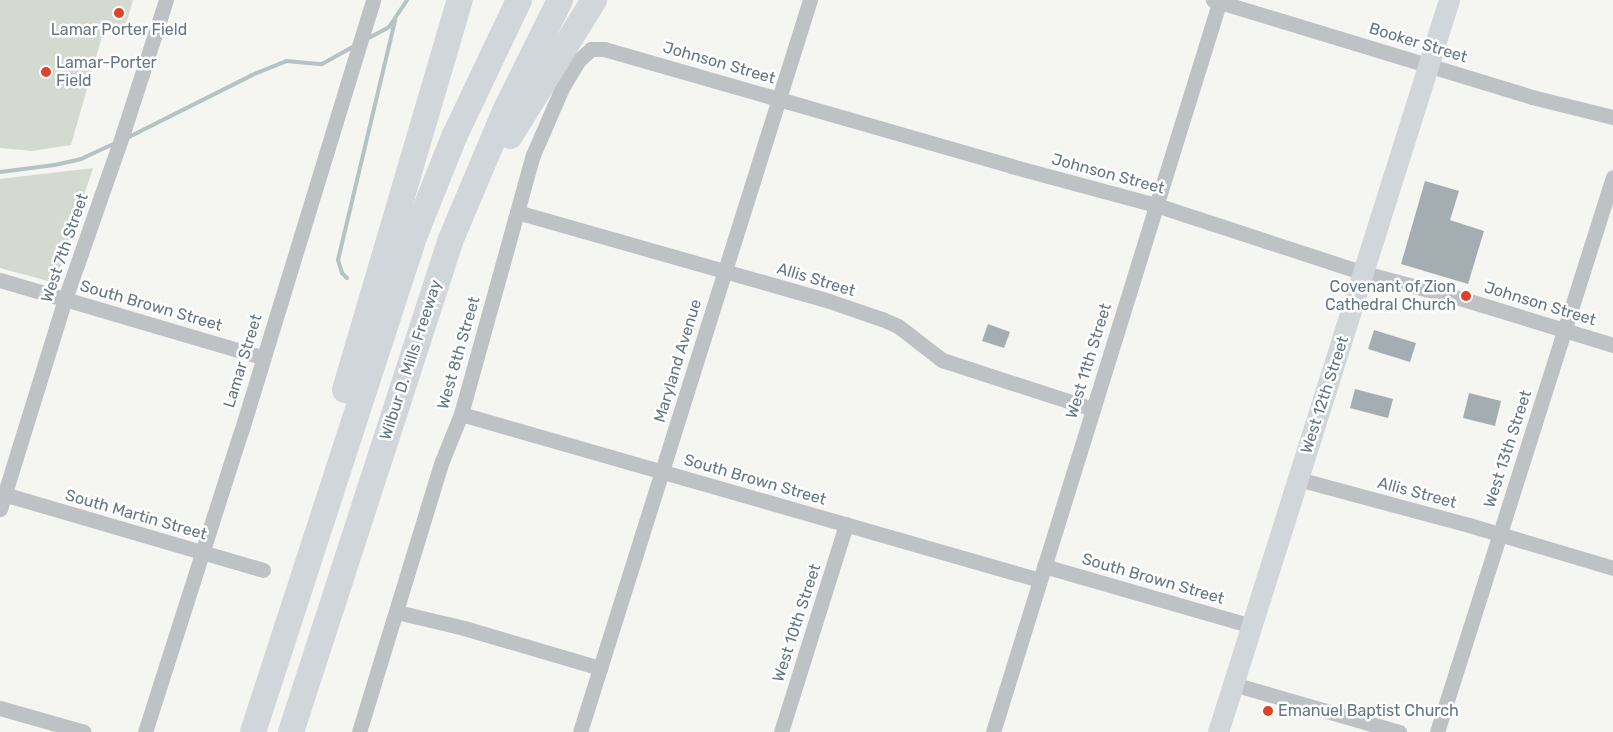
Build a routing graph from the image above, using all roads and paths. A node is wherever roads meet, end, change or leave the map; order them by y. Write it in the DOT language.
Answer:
graph roads {
  1 [pos="166,0"];
  2 [pos="373,0"];
  3 [pos="460,0"];
  4 [pos="519,0"];
  5 [pos="560,0"];
  6 [pos="594,0"];
  7 [pos="810,0"];
  8 [pos="1449,0"];
  9 [pos="1217,1"];
  10 [pos="592,49"];
  11 [pos="1428,66"];
  12 [pos="780,98"];
  13 [pos="1613,117"];
  14 [pos="1613,177"];
  15 [pos="1156,205"];
  16 [pos="517,212"];
  17 [pos="725,271"];
  18 [pos="1364,273"];
  19 [pos="0,280"];
  20 [pos="434,286"];
  21 [pos="65,299"];
  22 [pos="1565,331"];
  23 [pos="1613,345"];
  24 [pos="262,357"];
  25 [pos="1093,409"];
  26 [pos="461,414"];
  27 [pos="662,472"];
  28 [pos="1298,479"];
  29 [pos="1,498"];
  30 [pos="846,524"];
  31 [pos="1499,535"];
  32 [pos="203,553"];
  33 [pos="1613,568"];
  34 [pos="263,570"];
  35 [pos="1042,573"];
  36 [pos="397,612"];
  37 [pos="1252,626"];
  38 [pos="286,630"];
  39 [pos="600,668"];
  40 [pos="1233,684"];
  41 [pos="0,708"];
  42 [pos="84,732"];
  43 [pos="145,732"];
  44 [pos="253,732"];
  45 [pos="291,732"];
  46 [pos="359,732"];
  47 [pos="580,732"];
  48 [pos="780,732"];
  49 [pos="992,732"];
  50 [pos="1218,732"];
  51 [pos="1399,732"];
  52 [pos="1437,732"];
  1 -- 21 [label="street, West 7th Street"];
  2 -- 24 [label="street, Lamar Street"];
  3 -- 38 [label="highway"];
  4 -- 38 [label="highway"];
  5 -- 20 [label="highway, Wilbur D. Mills Freeway"];
  6 -- 20 [label="highway"];
  7 -- 12 [label="street, Maryland Avenue"];
  8 -- 11 [label="main road, West 12th Street"];
  9 -- 11 [label="street, Booker Street"];
  9 -- 15 [label="street, West 11th Street"];
  10 -- 12 [label="street, Johnson Street"];
  10 -- 16 [label="street, West 8th Street"];
  11 -- 13 [label="street, Booker Street"];
  11 -- 18 [label="main road, West 12th Street"];
  12 -- 15 [label="street, Johnson Street"];
  12 -- 17 [label="street, Maryland Avenue"];
  14 -- 22 [label="street, West 13th Street"];
  15 -- 18 [label="street, Johnson Street"];
  15 -- 25 [label="street, West 11th Street"];
  16 -- 17 [label="street, Allis Street"];
  16 -- 26 [label="street, West 8th Street"];
  17 -- 25 [label="street, Allis Street"];
  17 -- 27 [label="street, Maryland Avenue"];
  18 -- 22 [label="street, Johnson Street"];
  18 -- 28 [label="main road, West 12th Street"];
  19 -- 21 [label="street, South Brown Street"];
  20 -- 45 [label="highway, Wilbur D. Mills Freeway"];
  21 -- 24 [label="street, South Brown Street"];
  21 -- 29 [label="street, West 7th Street"];
  22 -- 23 [label="street, Johnson Street"];
  22 -- 31 [label="street, West 13th Street"];
  24 -- 32 [label="street, Lamar Street"];
  25 -- 35 [label="street, West 11th Street"];
  26 -- 27 [label="street, South Brown Street"];
  26 -- 36 [label="street, West 8th Street"];
  27 -- 30 [label="street, South Brown Street"];
  27 -- 39 [label="street, Maryland Avenue"];
  28 -- 31 [label="street, Allis Street"];
  28 -- 37 [label="main road, West 12th Street"];
  29 -- 32 [label="street, South Martin Street"];
  30 -- 35 [label="street, South Brown Street"];
  30 -- 48 [label="street, West 10th Street"];
  31 -- 33 [label="street, Allis Street"];
  31 -- 52 [label="street, West 13th Street"];
  32 -- 34 [label="street, South Martin Street"];
  32 -- 43 [label="street, Lamar Street"];
  35 -- 37 [label="street, South Brown Street"];
  35 -- 49 [label="street, West 11th Street"];
  36 -- 39 [label="street"];
  36 -- 46 [label="street, West 8th Street"];
  37 -- 40 [label="main road, West 12th Street"];
  38 -- 44 [label="highway"];
  39 -- 47 [label="street, Maryland Avenue"];
  40 -- 50 [label="main road, West 12th Street"];
  40 -- 51 [label="street"];
  41 -- 42 [label="street"];
}
